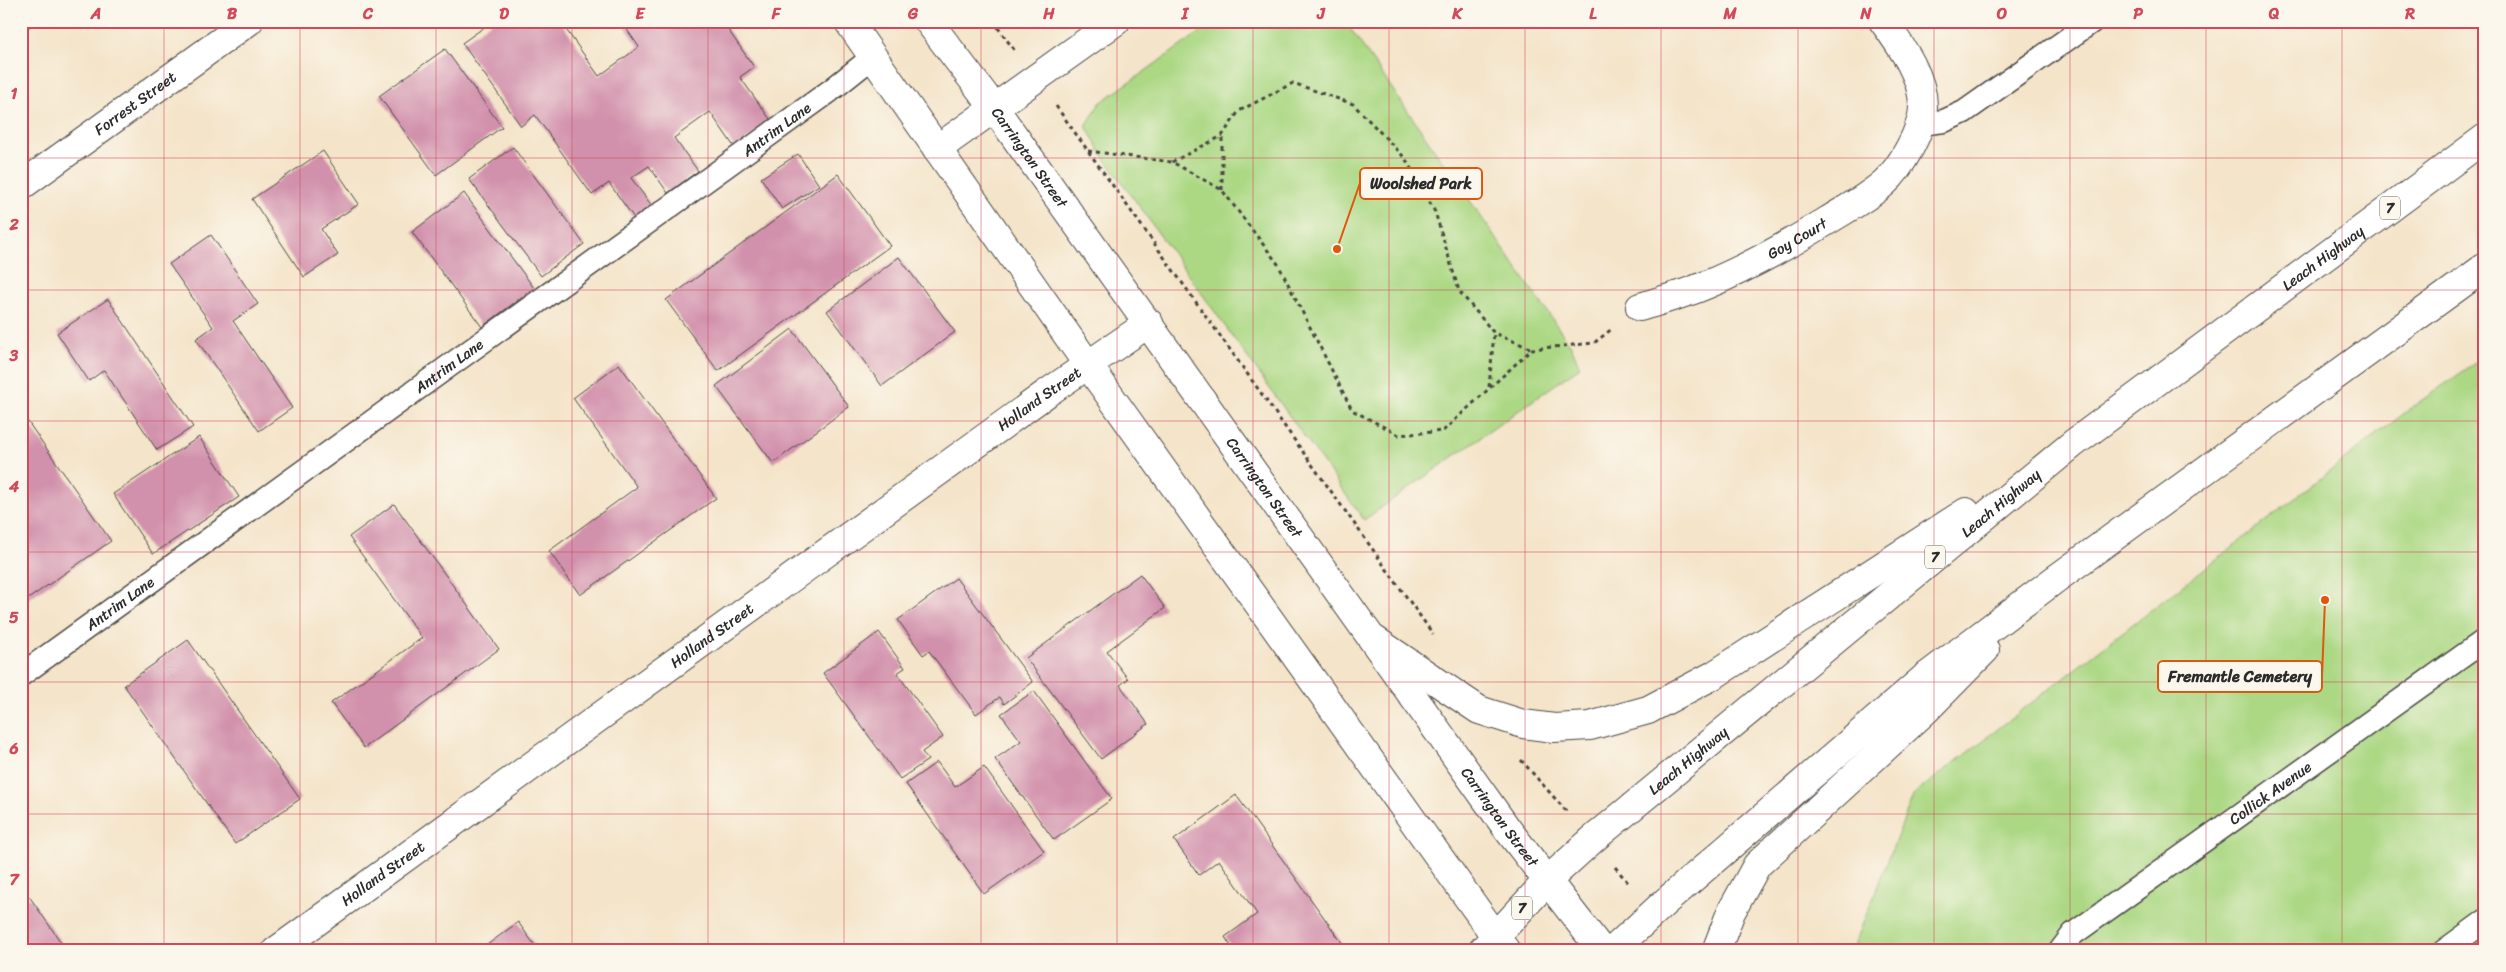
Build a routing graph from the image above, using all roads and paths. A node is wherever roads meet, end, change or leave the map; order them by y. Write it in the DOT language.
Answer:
graph roads {
  1 [pos="249,21"];
  2 [pos="848,21"];
  3 [pos="928,21"];
  4 [pos="993,21"];
  5 [pos="1116,21"];
  6 [pos="1883,21"];
  7 [pos="2093,21"];
  8 [pos="874,56"];
  9 [pos="1036,79"];
  10 [pos="995,108"];
  11 [pos="1920,124"];
  12 [pos="1222,136"];
  13 [pos="2485,138"];
  14 [pos="936,149"];
  15 [pos="1087,151"];
  16 [pos="1172,162"];
  17 [pos="21,186"];
  18 [pos="1222,190"];
  19 [pos="2485,267"];
  20 [pos="1640,307"];
  21 [pos="1149,323"];
  22 [pos="1494,333"];
  23 [pos="1532,349"];
  24 [pos="1088,365"];
  25 [pos="1489,386"];
  26 [pos="2074,443"];
  27 [pos="2053,581"];
  28 [pos="1375,640"];
  29 [pos="2485,640"];
  30 [pos="1438,642"];
  31 [pos="21,675"];
  32 [pos="1548,880"];
  33 [pos="2485,921"];
  34 [pos="1495,946"];
  35 [pos="276,951"];
  36 [pos="1602,951"];
  37 [pos="1612,951"];
  38 [pos="1716,951"];
  39 [pos="2060,951"];
  40 [pos="2444,951"];
  1 -- 17 [label="main road, Forrest Street"];
  2 -- 8 [label="main road"];
  3 -- 10 [label="main road, Carrington Street"];
  4 -- 9 [label="path"];
  5 -- 9 [label="main road"];
  6 -- 11 [label="main road, Goy Court"];
  7 -- 11 [label="lane"];
  8 -- 14 [label="main road"];
  8 -- 31 [label="lane, Antrim Lane"];
  9 -- 10 [label="main road"];
  9 -- 15 [label="path"];
  10 -- 14 [label="main road"];
  10 -- 21 [label="main road, Carrington Street"];
  11 -- 20 [label="main road, Goy Court"];
  12 -- 16 [label="path"];
  12 -- 18 [label="path"];
  12 -- 22 [label="path"];
  13 -- 26 [label="main road, Leach Highway / 7"];
  14 -- 24 [label="main road"];
  15 -- 16 [label="path"];
  15 -- 30 [label="path"];
  16 -- 18 [label="path"];
  18 -- 25 [label="path"];
  19 -- 27 [label="main road"];
  20 -- 23 [label="path"];
  21 -- 24 [label="main road, Holland Street"];
  21 -- 28 [label="main road, Carrington Street"];
  22 -- 23 [label="path"];
  22 -- 25 [label="path"];
  23 -- 25 [label="path"];
  24 -- 34 [label="main road"];
  24 -- 35 [label="main road, Holland Street"];
  26 -- 28 [label="main road"];
  26 -- 32 [label="main road, Leach Highway / 7"];
  27 -- 37 [label="main road"];
  27 -- 38 [label="main road"];
  28 -- 32 [label="main road, Carrington Street"];
  29 -- 39 [label="lane, Collick Avenue"];
  32 -- 34 [label="main road, Leach Highway / 7"];
  32 -- 36 [label="main road, Carrington Street"];
  33 -- 40 [label="lane"];
}
